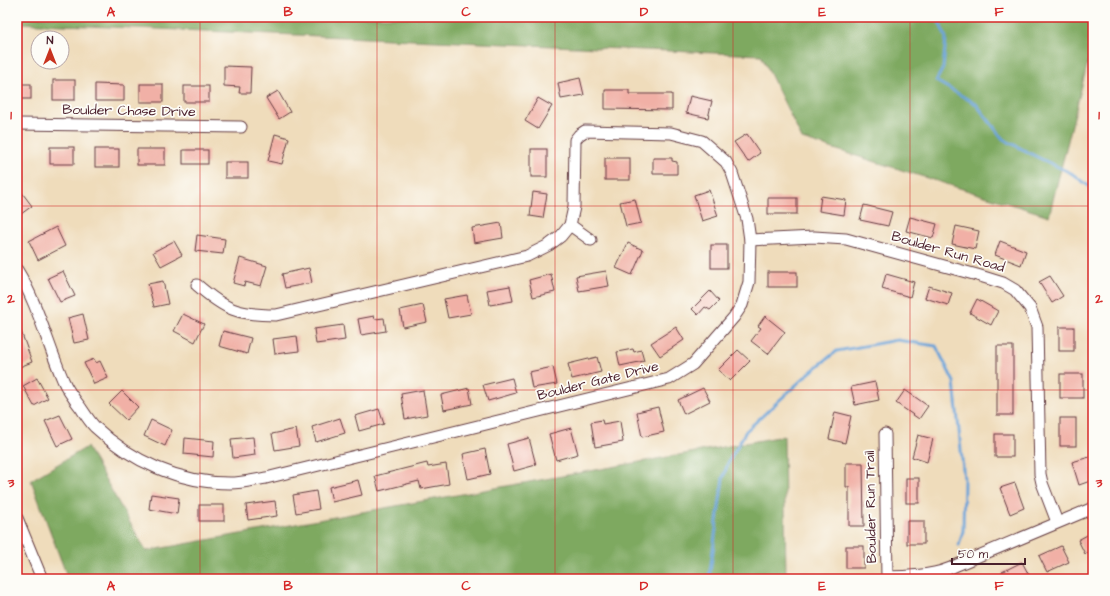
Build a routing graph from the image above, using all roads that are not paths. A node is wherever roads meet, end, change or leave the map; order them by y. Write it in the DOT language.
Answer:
graph roads {
  1 [pos="17,124"];
  2 [pos="241,127"];
  3 [pos="570,225"];
  4 [pos="591,240"];
  5 [pos="750,240"];
  6 [pos="17,270"];
  7 [pos="197,285"];
  8 [pos="885,434"];
  9 [pos="1093,508"];
  10 [pos="17,518"];
  11 [pos="1057,522"];
  12 [pos="887,578"];
  13 [pos="42,579"];
  1 -- 2 [label="street, Boulder Chase Drive"];
  3 -- 4 [label="street"];
  3 -- 5 [label="street, Boulder Gate Drive"];
  3 -- 7 [label="street"];
  5 -- 6 [label="street, Boulder Gate Drive"];
  5 -- 11 [label="street, Boulder Run Road"];
  8 -- 12 [label="street, Boulder Run Trail"];
  9 -- 11 [label="street"];
  10 -- 13 [label="street"];
  11 -- 12 [label="street"];
}
